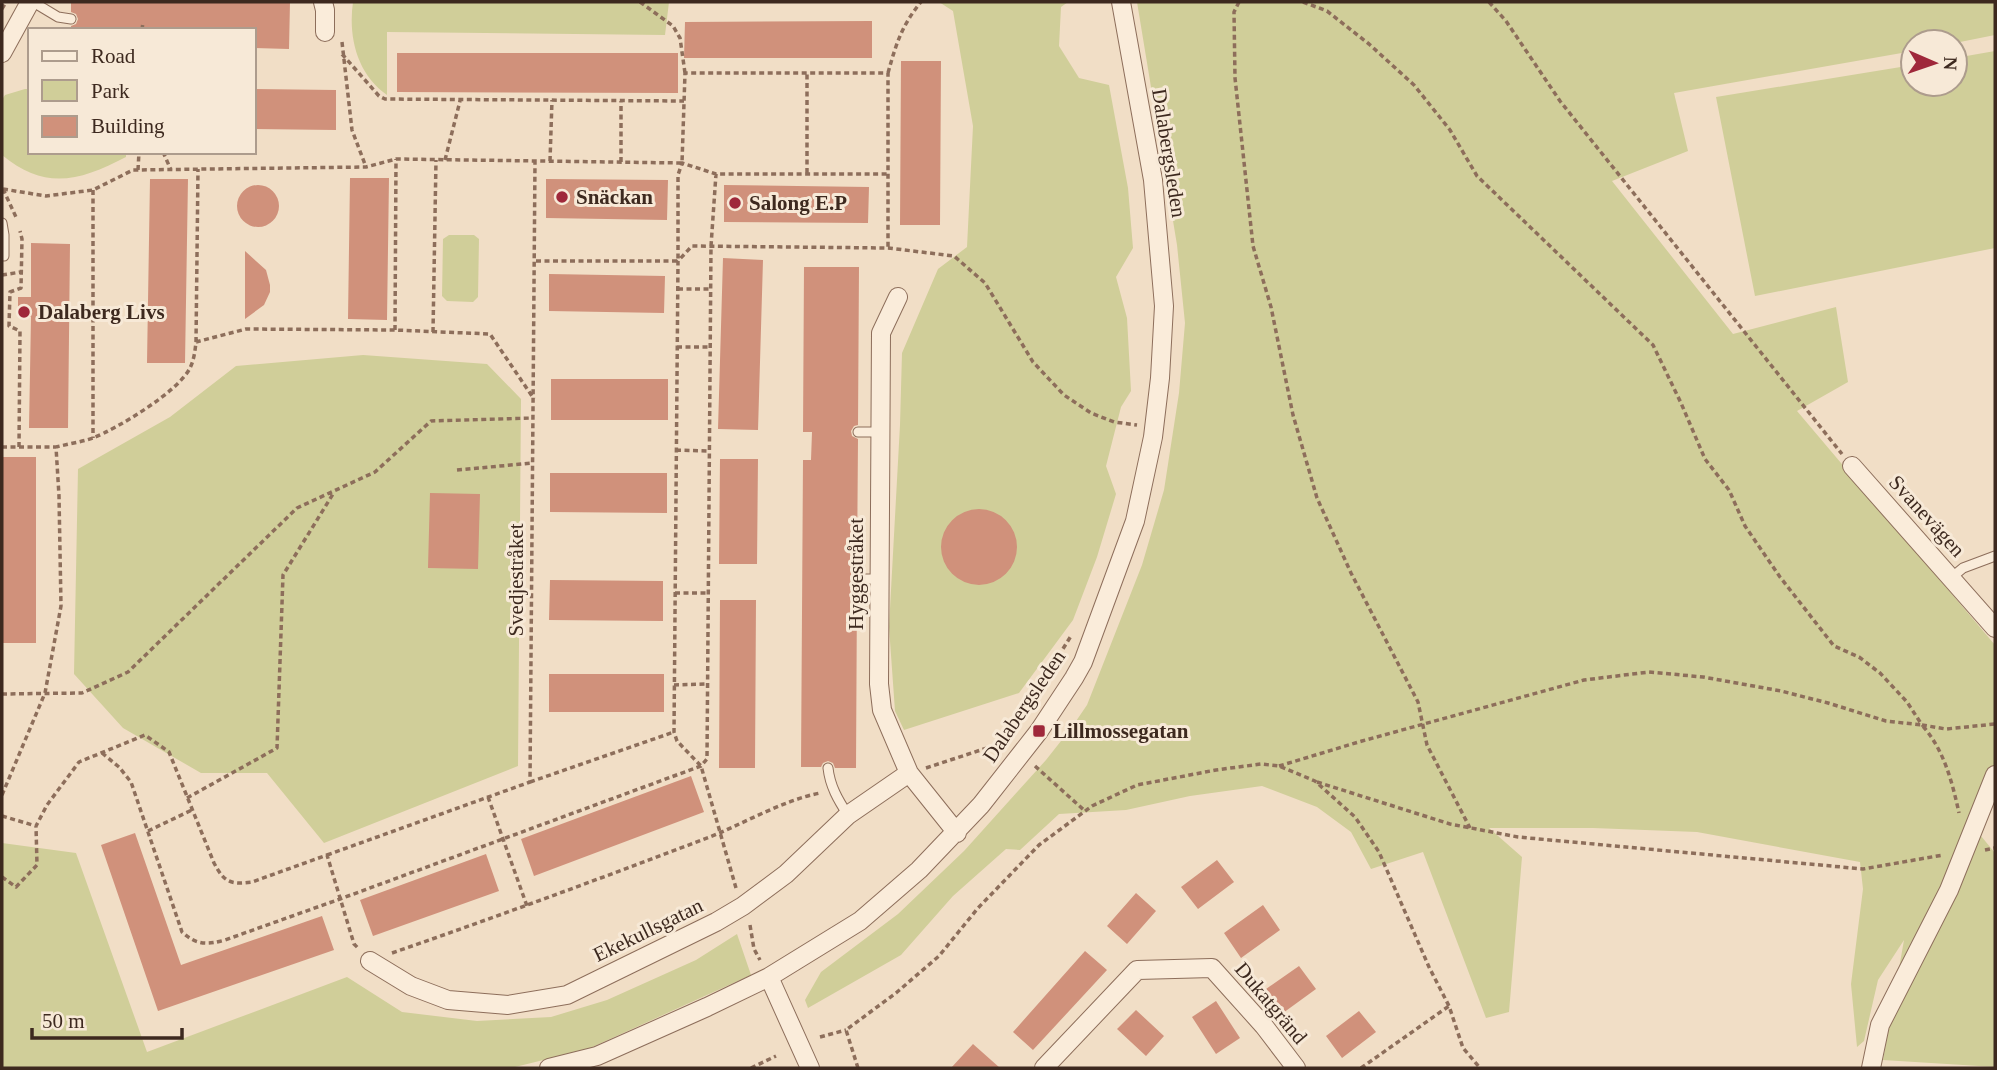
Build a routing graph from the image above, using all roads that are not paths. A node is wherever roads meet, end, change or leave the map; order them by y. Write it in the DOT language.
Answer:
graph roads {
  1 [pos="32,2"];
  2 [pos="323,2"];
  3 [pos="1121,2"];
  4 [pos="71,19"];
  5 [pos="333,32"];
  6 [pos="2,53"];
  7 [pos="2,223"];
  8 [pos="4,256"];
  9 [pos="898,297"];
  10 [pos="858,432"];
  11 [pos="879,432"];
  12 [pos="1852,466"];
  13 [pos="1995,556"];
  14 [pos="857,579"];
  15 [pos="878,579"];
  16 [pos="1951,579"];
  17 [pos="1995,628"];
  18 [pos="828,768"];
  19 [pos="909,773"];
  20 [pos="1995,775"];
  21 [pos="848,816"];
  22 [pos="957,832"];
  23 [pos="370,961"];
  24 [pos="769,977"];
  25 [pos="549,1068"];
  26 [pos="810,1068"];
  27 [pos="1044,1068"];
  28 [pos="1296,1068"];
  29 [pos="1871,1068"];
  1 -- 4 [label="lane"];
  1 -- 6 [label="street"];
  2 -- 5 [label="street"];
  3 -- 22 [label="street, Dalabergsleden"];
  7 -- 8 [label="lane"];
  9 -- 11 [label="street, Hyggestråket"];
  10 -- 11 [label="lane"];
  11 -- 15 [label="street, Hyggestråket"];
  12 -- 16 [label="street, Svanevägen"];
  13 -- 16 [label="lane"];
  14 -- 15 [label="lane"];
  15 -- 19 [label="street, Hyggestråket"];
  16 -- 17 [label="street, Svanevägen"];
  18 -- 21 [label="lane"];
  19 -- 21 [label="street, Ekekullsgatan"];
  19 -- 22 [label="street, Hyggestråket"];
  20 -- 29 [label="street"];
  21 -- 23 [label="street, Ekekullsgatan"];
  22 -- 24 [label="street, Dalabergsleden"];
  24 -- 25 [label="street, Dalabergsleden"];
  24 -- 26 [label="street"];
  27 -- 28 [label="street, Dukatgränd"];
}
